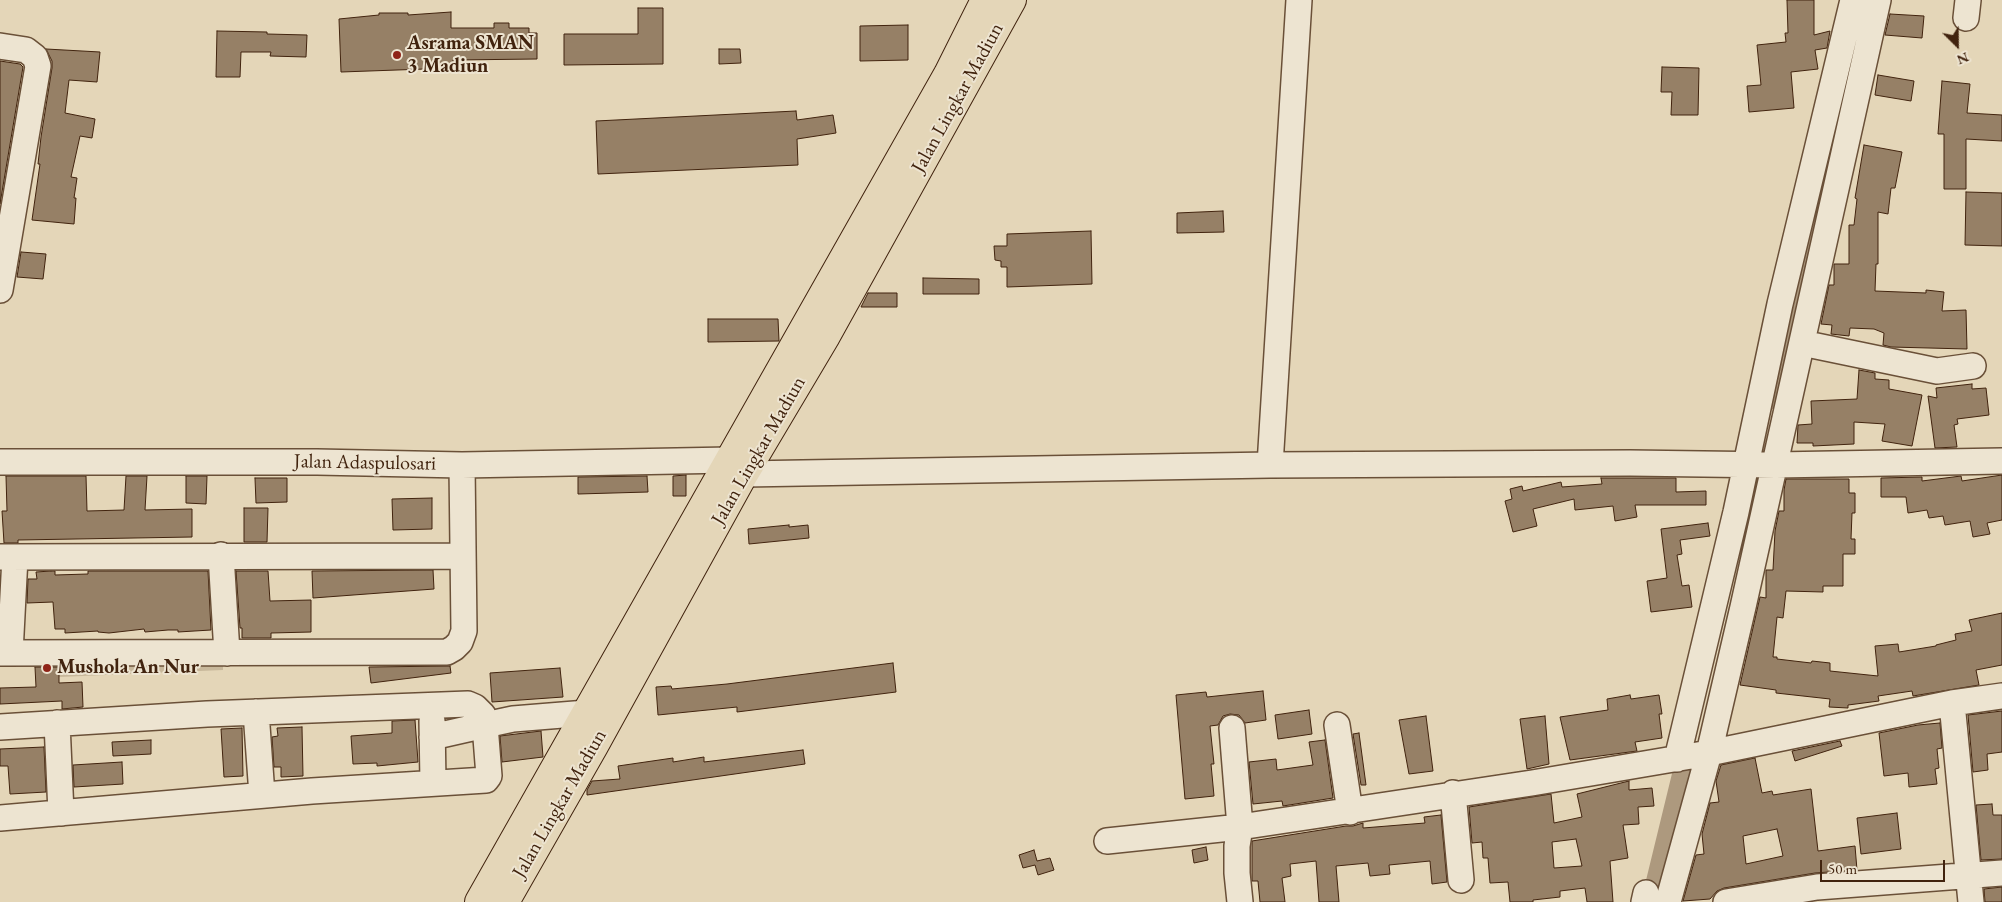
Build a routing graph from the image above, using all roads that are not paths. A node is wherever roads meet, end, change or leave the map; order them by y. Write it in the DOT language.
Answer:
graph roads {
  1 [pos="985,0"];
  2 [pos="1012,0"];
  3 [pos="1299,0"];
  4 [pos="1853,0"];
  5 [pos="1878,0"];
  6 [pos="0,46"];
  7 [pos="0,290"];
  8 [pos="1802,343"];
  9 [pos="1973,366"];
  10 [pos="2002,461"];
  11 [pos="0,462"];
  12 [pos="462,465"];
  13 [pos="1270,465"];
  14 [pos="1760,465"];
  15 [pos="737,467"];
  16 [pos="221,556"];
  17 [pos="462,556"];
  18 [pos="7,557"];
  19 [pos="5,653"];
  20 [pos="227,653"];
  21 [pos="2002,696"];
  22 [pos="1952,703"];
  23 [pos="432,706"];
  24 [pos="256,712"];
  25 [pos="587,713"];
  26 [pos="57,723"];
  27 [pos="485,725"];
  28 [pos="1337,726"];
  29 [pos="0,727"];
  30 [pos="1232,728"];
  31 [pos="432,737"];
  32 [pos="1692,756"];
  33 [pos="433,783"];
  34 [pos="1454,793"];
  35 [pos="262,795"];
  36 [pos="1350,812"];
  37 [pos="62,813"];
  38 [pos="0,818"];
  39 [pos="1240,827"];
  40 [pos="1108,841"];
  41 [pos="2002,872"];
  42 [pos="1969,875"];
  43 [pos="1461,880"];
  44 [pos="1652,899"];
  45 [pos="479,902"];
  46 [pos="505,902"];
  47 [pos="1240,902"];
  48 [pos="1726,902"];
  49 [pos="1971,902"];
  1 -- 15 [label="main road, Jalan Lingkar Madiun"];
  2 -- 15 [label="main road, Jalan Lingkar Madiun"];
  3 -- 13 [label="street"];
  4 -- 14 [label="street"];
  5 -- 8 [label="street"];
  6 -- 7 [label="street"];
  8 -- 9 [label="street"];
  8 -- 14 [label="street"];
  10 -- 14 [label="street, Jalan Adaspulosari"];
  11 -- 12 [label="street, Jalan Adaspulosari"];
  12 -- 15 [label="street, Jalan Adaspulosari"];
  12 -- 17 [label="street"];
  13 -- 14 [label="street, Jalan Adaspulosari"];
  13 -- 15 [label="street, Jalan Adaspulosari"];
  14 -- 32 [label="street"];
  14 -- 32 [label="street"];
  15 -- 25 [label="main road, Jalan Lingkar Madiun"];
  15 -- 46 [label="main road, Jalan Lingkar Madiun"];
  16 -- 17 [label="street"];
  16 -- 18 [label="street"];
  16 -- 20 [label="street"];
  17 -- 20 [label="street"];
  18 -- 19 [label="street"];
  19 -- 20 [label="street"];
  21 -- 22 [label="street"];
  22 -- 32 [label="street"];
  22 -- 42 [label="street"];
  23 -- 24 [label="street"];
  23 -- 27 [label="street"];
  23 -- 31 [label="street"];
  24 -- 26 [label="street"];
  24 -- 35 [label="street"];
  25 -- 27 [label="street"];
  25 -- 45 [label="main road, Jalan Lingkar Madiun"];
  26 -- 29 [label="street"];
  26 -- 37 [label="street"];
  27 -- 31 [label="street"];
  27 -- 33 [label="street"];
  28 -- 36 [label="street"];
  30 -- 39 [label="street"];
  31 -- 33 [label="street"];
  32 -- 34 [label="street"];
  32 -- 44 [label="street"];
  33 -- 35 [label="street"];
  34 -- 36 [label="street"];
  34 -- 43 [label="street"];
  35 -- 37 [label="street"];
  36 -- 39 [label="street"];
  37 -- 38 [label="street"];
  39 -- 40 [label="street"];
  39 -- 47 [label="street"];
  41 -- 42 [label="street"];
  42 -- 48 [label="street"];
  42 -- 49 [label="street"];
}
